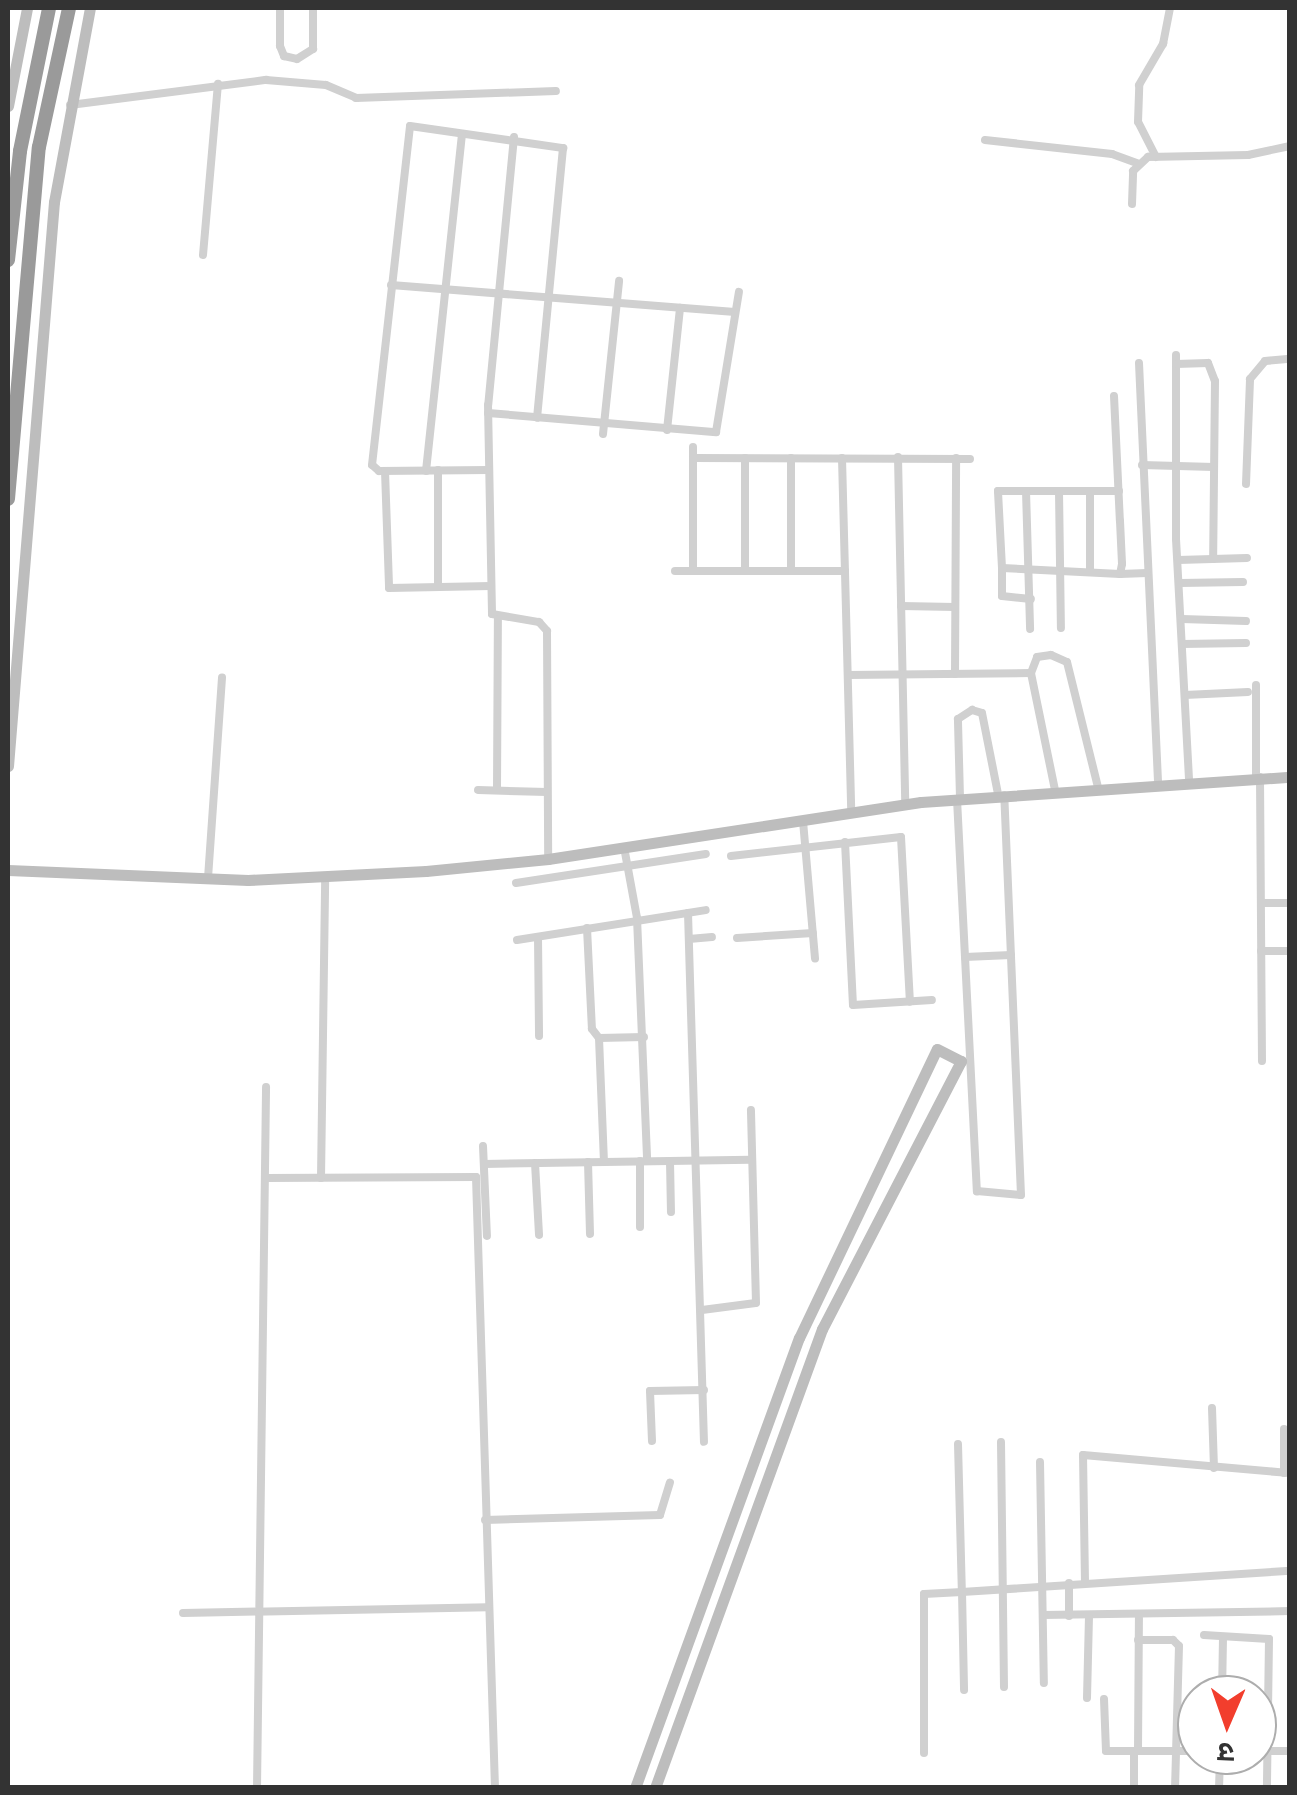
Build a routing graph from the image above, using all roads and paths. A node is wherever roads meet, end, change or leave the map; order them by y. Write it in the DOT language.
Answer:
graph roads {
  1 [pos="27,8"];
  2 [pos="48,8"];
  3 [pos="69,8"];
  4 [pos="90,8"];
  5 [pos="280,8"];
  6 [pos="313,8"];
  7 [pos="1170,8"];
  8 [pos="218,84"];
  9 [pos="556,91"];
  10 [pos="70,105"];
  11 [pos="8,106"];
  12 [pos="462,134"];
  13 [pos="514,137"];
  14 [pos="985,140"];
  15 [pos="1290,146"];
  16 [pos="1156,157"];
  17 [pos="1137,163"];
  18 [pos="1132,204"];
  19 [pos="204,255"];
  20 [pos="8,260"];
  21 [pos="619,281"];
  22 [pos="391,285"];
  23 [pos="445,290"];
  24 [pos="739,292"];
  25 [pos="499,296"];
  26 [pos="548,299"];
  27 [pos="616,304"];
  28 [pos="680,308"];
  29 [pos="735,312"];
  30 [pos="1290,359"];
  31 [pos="1139,363"];
  32 [pos="1114,396"];
  33 [pos="488,413"];
  34 [pos="537,418"];
  35 [pos="603,429"];
  36 [pos="667,430"];
  37 [pos="693,448"];
  38 [pos="898,457"];
  39 [pos="693,458"];
  40 [pos="744,458"];
  41 [pos="791,458"];
  42 [pos="842,458"];
  43 [pos="956,458"];
  44 [pos="970,458"];
  45 [pos="1177,465"];
  46 [pos="1142,466"];
  47 [pos="1214,467"];
  48 [pos="426,470"];
  49 [pos="438,470"];
  50 [pos="489,470"];
  51 [pos="386,471"];
  52 [pos="1246,484"];
  53 [pos="1026,491"];
  54 [pos="1058,491"];
  55 [pos="1090,491"];
  56 [pos="1119,491"];
  57 [pos="8,499"];
  58 [pos="1247,558"];
  59 [pos="1212,559"];
  60 [pos="1178,560"];
  61 [pos="1002,568"];
  62 [pos="1032,569"];
  63 [pos="674,571"];
  64 [pos="693,571"];
  65 [pos="745,571"];
  66 [pos="791,571"];
  67 [pos="845,571"];
  68 [pos="1061,571"];
  69 [pos="1090,572"];
  70 [pos="1147,572"];
  71 [pos="1120,574"];
  72 [pos="1243,582"];
  73 [pos="1180,584"];
  74 [pos="491,586"];
  75 [pos="438,587"];
  76 [pos="1030,600"];
  77 [pos="902,606"];
  78 [pos="955,607"];
  79 [pos="498,619"];
  80 [pos="1182,619"];
  81 [pos="1246,621"];
  82 [pos="1061,628"];
  83 [pos="1030,629"];
  84 [pos="1246,643"];
  85 [pos="1182,644"];
  86 [pos="1031,673"];
  87 [pos="955,674"];
  88 [pos="848,676"];
  89 [pos="903,677"];
  90 [pos="222,678"];
  91 [pos="1256,685"];
  92 [pos="1248,692"];
  93 [pos="1185,695"];
  94 [pos="8,766"];
  95 [pos="1258,777"];
  96 [pos="1290,777"];
  97 [pos="1189,781"];
  98 [pos="1158,783"];
  99 [pos="1098,787"];
  100 [pos="478,790"];
  101 [pos="497,790"];
  102 [pos="1055,790"];
  103 [pos="547,792"];
  104 [pos="1001,794"];
  105 [pos="958,799"];
  106 [pos="906,804"];
  107 [pos="851,812"];
  108 [pos="803,821"];
  109 [pos="845,842"];
  110 [pos="624,847"];
  111 [pos="807,847"];
  112 [pos="706,854"];
  113 [pos="731,856"];
  114 [pos="548,860"];
  115 [pos="628,866"];
  116 [pos="8,870"];
  117 [pos="208,878"];
  118 [pos="325,878"];
  119 [pos="516,882"];
  120 [pos="1261,903"];
  121 [pos="1290,903"];
  122 [pos="706,910"];
  123 [pos="688,912"];
  124 [pos="637,918"];
  125 [pos="587,928"];
  126 [pos="814,934"];
  127 [pos="538,937"];
  128 [pos="712,937"];
  129 [pos="737,938"];
  130 [pos="688,939"];
  131 [pos="516,940"];
  132 [pos="1261,951"];
  133 [pos="1290,951"];
  134 [pos="1011,955"];
  135 [pos="965,957"];
  136 [pos="815,958"];
  137 [pos="932,1000"];
  138 [pos="910,1002"];
  139 [pos="539,1036"];
  140 [pos="644,1037"];
  141 [pos="599,1038"];
  142 [pos="1262,1061"];
  143 [pos="266,1087"];
  144 [pos="751,1110"];
  145 [pos="484,1146"];
  146 [pos="670,1160"];
  147 [pos="698,1160"];
  148 [pos="750,1160"];
  149 [pos="604,1161"];
  150 [pos="643,1161"];
  151 [pos="588,1162"];
  152 [pos="535,1163"];
  153 [pos="484,1164"];
  154 [pos="266,1178"];
  155 [pos="321,1178"];
  156 [pos="671,1212"];
  157 [pos="640,1227"];
  158 [pos="590,1234"];
  159 [pos="538,1235"];
  160 [pos="487,1236"];
  161 [pos="702,1310"];
  162 [pos="704,1390"];
  163 [pos="1212,1408"];
  164 [pos="1284,1429"];
  165 [pos="652,1441"];
  166 [pos="704,1442"];
  167 [pos="1000,1442"];
  168 [pos="958,1444"];
  169 [pos="1040,1462"];
  170 [pos="1214,1468"];
  171 [pos="1287,1473"];
  172 [pos="670,1483"];
  173 [pos="485,1520"];
  174 [pos="1290,1571"];
  175 [pos="1084,1582"];
  176 [pos="1069,1583"];
  177 [pos="1044,1584"];
  178 [pos="1002,1589"];
  179 [pos="962,1592"];
  180 [pos="488,1607"];
  181 [pos="1290,1610"];
  182 [pos="259,1612"];
  183 [pos="182,1613"];
  184 [pos="1044,1615"];
  185 [pos="1069,1616"];
  186 [pos="1089,1617"];
  187 [pos="1139,1618"];
  188 [pos="1204,1635"];
  189 [pos="1223,1638"];
  190 [pos="1138,1640"];
  191 [pos="1222,1675"];
  192 [pos="1267,1675"];
  193 [pos="1044,1683"];
  194 [pos="1004,1687"];
  195 [pos="964,1690"];
  196 [pos="1088,1698"];
  197 [pos="1104,1699"];
  198 [pos="1176,1751"];
  199 [pos="1136,1752"];
  200 [pos="924,1753"];
  201 [pos="258,1788"];
  202 [pos="495,1788"];
  203 [pos="635,1788"];
  204 [pos="655,1788"];
  205 [pos="1134,1788"];
  206 [pos="1175,1788"];
  1 -- 11 [label="street"];
  2 -- 20 [label="highway"];
  3 -- 57 [label="highway"];
  4 -- 10 [label="street"];
  5 -- 6 [label="street"];
  7 -- 16 [label="street"];
  8 -- 9 [label="street"];
  8 -- 10 [label="street"];
  8 -- 19 [label="street"];
  10 -- 94 [label="street"];
  12 -- 13 [label="street"];
  12 -- 22 [label="street"];
  12 -- 23 [label="street"];
  13 -- 25 [label="street"];
  13 -- 26 [label="street"];
  14 -- 17 [label="street"];
  15 -- 16 [label="street"];
  16 -- 17 [label="street"];
  17 -- 18 [label="street"];
  21 -- 27 [label="street"];
  22 -- 23 [label="street"];
  22 -- 51 [label="street"];
  23 -- 25 [label="street"];
  23 -- 48 [label="street"];
  24 -- 29 [label="street"];
  25 -- 26 [label="street"];
  25 -- 33 [label="street"];
  26 -- 27 [label="street"];
  26 -- 34 [label="street"];
  27 -- 28 [label="street"];
  27 -- 35 [label="street"];
  28 -- 29 [label="street"];
  28 -- 36 [label="street"];
  29 -- 36 [label="street"];
  30 -- 52 [label="street"];
  31 -- 46 [label="street"];
  32 -- 56 [label="street"];
  33 -- 34 [label="street"];
  33 -- 50 [label="street"];
  34 -- 35 [label="street"];
  35 -- 36 [label="street"];
  37 -- 39 [label="street"];
  38 -- 42 [label="street"];
  38 -- 43 [label="street"];
  38 -- 77 [label="street"];
  39 -- 40 [label="street"];
  39 -- 64 [label="street"];
  40 -- 41 [label="street"];
  40 -- 65 [label="street"];
  41 -- 42 [label="street"];
  41 -- 66 [label="street"];
  42 -- 67 [label="street"];
  43 -- 44 [label="street"];
  43 -- 78 [label="street"];
  45 -- 46 [label="street"];
  45 -- 47 [label="street"];
  45 -- 47 [label="street"];
  45 -- 60 [label="street"];
  46 -- 70 [label="street"];
  47 -- 59 [label="street"];
  48 -- 49 [label="street"];
  48 -- 51 [label="street"];
  49 -- 50 [label="street"];
  49 -- 75 [label="street"];
  50 -- 74 [label="street"];
  51 -- 75 [label="street"];
  53 -- 54 [label="street"];
  53 -- 61 [label="street"];
  53 -- 62 [label="street"];
  54 -- 55 [label="street"];
  54 -- 68 [label="street"];
  55 -- 56 [label="street"];
  55 -- 69 [label="street"];
  56 -- 71 [label="street"];
  58 -- 59 [label="street"];
  59 -- 60 [label="street"];
  60 -- 73 [label="street"];
  61 -- 62 [label="street"];
  61 -- 76 [label="street"];
  62 -- 68 [label="street"];
  62 -- 76 [label="street"];
  63 -- 64 [label="street"];
  64 -- 65 [label="street"];
  65 -- 66 [label="street"];
  66 -- 67 [label="street"];
  67 -- 88 [label="street"];
  68 -- 69 [label="street"];
  68 -- 82 [label="street"];
  69 -- 71 [label="street"];
  70 -- 71 [label="street"];
  70 -- 98 [label="street"];
  72 -- 73 [label="street"];
  73 -- 80 [label="street"];
  74 -- 75 [label="street"];
  74 -- 79 [label="street"];
  76 -- 83 [label="street"];
  77 -- 78 [label="street"];
  77 -- 89 [label="street"];
  78 -- 87 [label="street"];
  79 -- 101 [label="street"];
  79 -- 103 [label="street"];
  80 -- 81 [label="street"];
  80 -- 85 [label="street"];
  84 -- 85 [label="street"];
  85 -- 93 [label="street"];
  86 -- 87 [label="street"];
  86 -- 99 [label="street"];
  86 -- 102 [label="street"];
  87 -- 89 [label="street"];
  88 -- 89 [label="street"];
  88 -- 107 [label="street"];
  89 -- 106 [label="street"];
  90 -- 117 [label="street"];
  91 -- 95 [label="street"];
  92 -- 93 [label="street"];
  93 -- 97 [label="street"];
  95 -- 96 [label="street"];
  95 -- 97 [label="street"];
  95 -- 120 [label="street"];
  97 -- 98 [label="street"];
  98 -- 99 [label="street"];
  99 -- 102 [label="street"];
  100 -- 101 [label="street"];
  101 -- 103 [label="street"];
  102 -- 104 [label="street"];
  103 -- 114 [label="street"];
  104 -- 105 [label="street"];
  104 -- 105 [label="street"];
  104 -- 134 [label="street"];
  105 -- 106 [label="street"];
  105 -- 135 [label="street"];
  106 -- 107 [label="street"];
  107 -- 108 [label="street"];
  108 -- 110 [label="street"];
  108 -- 111 [label="street"];
  109 -- 111 [label="street"];
  109 -- 138 [label="street"];
  109 -- 138 [label="street"];
  110 -- 114 [label="street"];
  110 -- 115 [label="street"];
  111 -- 113 [label="street"];
  111 -- 126 [label="street"];
  112 -- 115 [label="street"];
  114 -- 118 [label="street"];
  115 -- 119 [label="street"];
  115 -- 124 [label="street"];
  116 -- 117 [label="street"];
  117 -- 118 [label="street"];
  118 -- 155 [label="street"];
  120 -- 121 [label="street"];
  120 -- 132 [label="street"];
  122 -- 123 [label="street"];
  123 -- 124 [label="street"];
  123 -- 130 [label="street"];
  124 -- 125 [label="street"];
  124 -- 140 [label="street"];
  125 -- 127 [label="street"];
  125 -- 141 [label="street"];
  126 -- 129 [label="street"];
  126 -- 136 [label="street"];
  127 -- 131 [label="street"];
  127 -- 139 [label="street"];
  128 -- 130 [label="street"];
  130 -- 147 [label="street"];
  132 -- 133 [label="street"];
  132 -- 142 [label="street"];
  134 -- 135 [label="street"];
  134 -- 135 [label="street"];
  137 -- 138 [label="street"];
  140 -- 141 [label="street"];
  140 -- 150 [label="street"];
  141 -- 149 [label="street"];
  143 -- 154 [label="street"];
  144 -- 148 [label="street"];
  145 -- 153 [label="street"];
  146 -- 147 [label="street"];
  146 -- 150 [label="street"];
  146 -- 156 [label="street"];
  147 -- 148 [label="street"];
  147 -- 161 [label="street"];
  148 -- 161 [label="street"];
  149 -- 150 [label="street"];
  149 -- 151 [label="street"];
  150 -- 157 [label="street"];
  151 -- 152 [label="street"];
  151 -- 158 [label="street"];
  152 -- 153 [label="street"];
  152 -- 159 [label="street"];
  153 -- 160 [label="street"];
  154 -- 155 [label="street"];
  154 -- 182 [label="street"];
  155 -- 173 [label="street"];
  161 -- 162 [label="street"];
  162 -- 165 [label="street"];
  162 -- 166 [label="street"];
  163 -- 170 [label="street"];
  164 -- 171 [label="street"];
  167 -- 178 [label="street"];
  168 -- 179 [label="street"];
  169 -- 177 [label="street"];
  170 -- 171 [label="street"];
  170 -- 175 [label="street"];
  172 -- 173 [label="street"];
  173 -- 180 [label="street"];
  174 -- 175 [label="street"];
  175 -- 176 [label="street"];
  176 -- 177 [label="street"];
  176 -- 185 [label="street"];
  177 -- 178 [label="street"];
  177 -- 184 [label="street"];
  178 -- 179 [label="street"];
  178 -- 194 [label="street"];
  179 -- 195 [label="street"];
  179 -- 200 [label="street"];
  180 -- 182 [label="street"];
  180 -- 202 [label="street"];
  181 -- 187 [label="street"];
  182 -- 183 [label="street"];
  182 -- 201 [label="street"];
  184 -- 185 [label="street"];
  184 -- 193 [label="street"];
  185 -- 186 [label="street"];
  186 -- 187 [label="street"];
  186 -- 196 [label="street"];
  187 -- 190 [label="street"];
  188 -- 189 [label="street"];
  189 -- 191 [label="street"];
  189 -- 192 [label="street"];
  190 -- 198 [label="street"];
  190 -- 199 [label="street"];
  197 -- 199 [label="street"];
  198 -- 199 [label="street"];
  198 -- 206 [label="street"];
  199 -- 205 [label="street"];
  203 -- 204 [label="street"];
}
